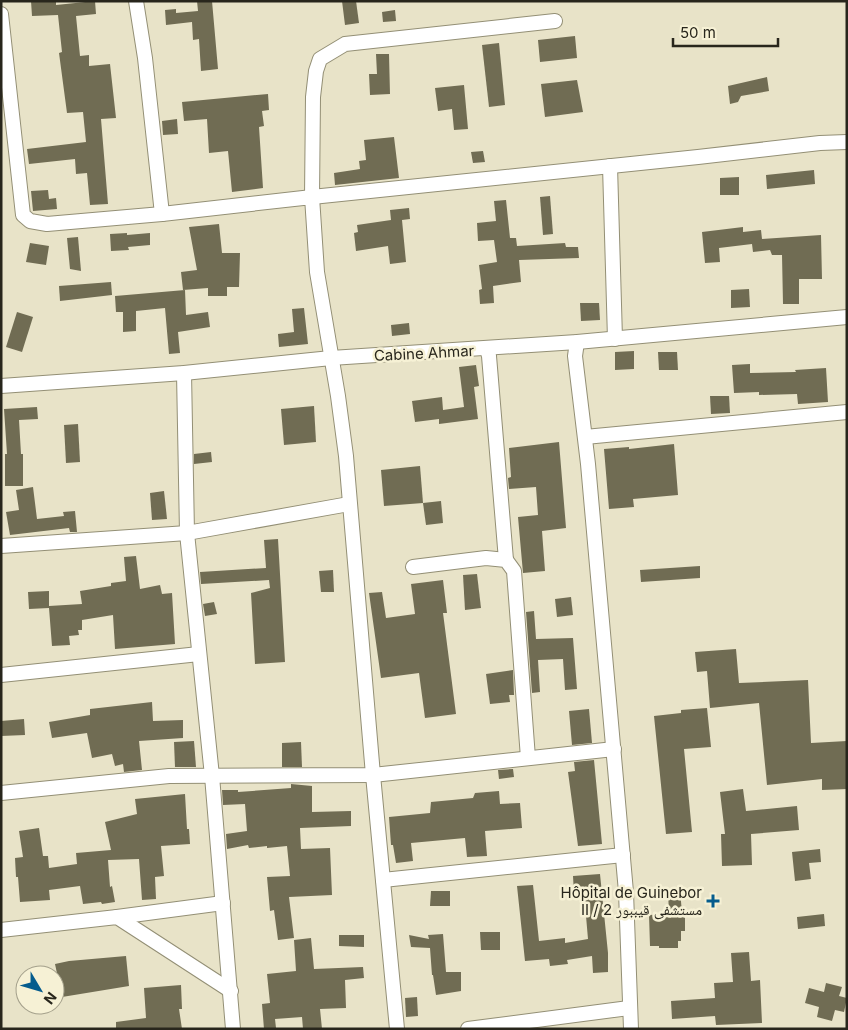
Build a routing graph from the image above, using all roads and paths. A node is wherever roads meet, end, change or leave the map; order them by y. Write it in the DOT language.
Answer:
graph roads {
  1 [pos="136,1"];
  2 [pos="1,14"];
  3 [pos="555,21"];
  4 [pos="847,142"];
  5 [pos="610,166"];
  6 [pos="312,197"];
  7 [pos="162,214"];
  8 [pos="847,318"];
  9 [pos="615,339"];
  10 [pos="578,342"];
  11 [pos="487,349"];
  12 [pos="331,358"];
  13 [pos="184,373"];
  14 [pos="1,386"];
  15 [pos="847,412"];
  16 [pos="585,437"];
  17 [pos="349,504"];
  18 [pos="187,533"];
  19 [pos="1,546"];
  20 [pos="506,560"];
  21 [pos="413,568"];
  22 [pos="199,654"];
  23 [pos="1,676"];
  24 [pos="614,749"];
  25 [pos="528,758"];
  26 [pos="373,775"];
  27 [pos="212,776"];
  28 [pos="1,793"];
  29 [pos="623,855"];
  30 [pos="383,880"];
  31 [pos="223,903"];
  32 [pos="117,917"];
  33 [pos="1,930"];
  34 [pos="231,991"];
  35 [pos="629,1008"];
  36 [pos="233,1029"];
  37 [pos="397,1029"];
  38 [pos="468,1029"];
  39 [pos="631,1029"];
  1 -- 7 [label="street"];
  2 -- 7 [label="street"];
  3 -- 6 [label="street"];
  4 -- 5 [label="street"];
  5 -- 6 [label="street"];
  5 -- 9 [label="street"];
  6 -- 7 [label="street"];
  6 -- 12 [label="street"];
  8 -- 9 [label="street, Cabine Ahmar"];
  9 -- 10 [label="street, Cabine Ahmar"];
  10 -- 11 [label="street, Cabine Ahmar"];
  10 -- 16 [label="street"];
  11 -- 12 [label="street, Cabine Ahmar"];
  11 -- 20 [label="street"];
  12 -- 13 [label="street, Cabine Ahmar"];
  12 -- 17 [label="street"];
  13 -- 14 [label="street, Cabine Ahmar"];
  13 -- 18 [label="street"];
  15 -- 16 [label="street"];
  16 -- 24 [label="street"];
  17 -- 18 [label="street"];
  17 -- 26 [label="street"];
  18 -- 19 [label="street"];
  18 -- 22 [label="street"];
  20 -- 21 [label="street"];
  20 -- 25 [label="street"];
  22 -- 23 [label="street"];
  22 -- 27 [label="street"];
  24 -- 25 [label="street"];
  24 -- 29 [label="street"];
  25 -- 26 [label="street"];
  26 -- 27 [label="street"];
  26 -- 30 [label="street"];
  27 -- 28 [label="street"];
  27 -- 31 [label="street"];
  29 -- 30 [label="street"];
  29 -- 35 [label="street"];
  30 -- 37 [label="street"];
  31 -- 32 [label="street"];
  31 -- 34 [label="street"];
  32 -- 33 [label="street"];
  32 -- 34 [label="street"];
  34 -- 36 [label="street"];
  35 -- 38 [label="street"];
  35 -- 39 [label="street"];
}
